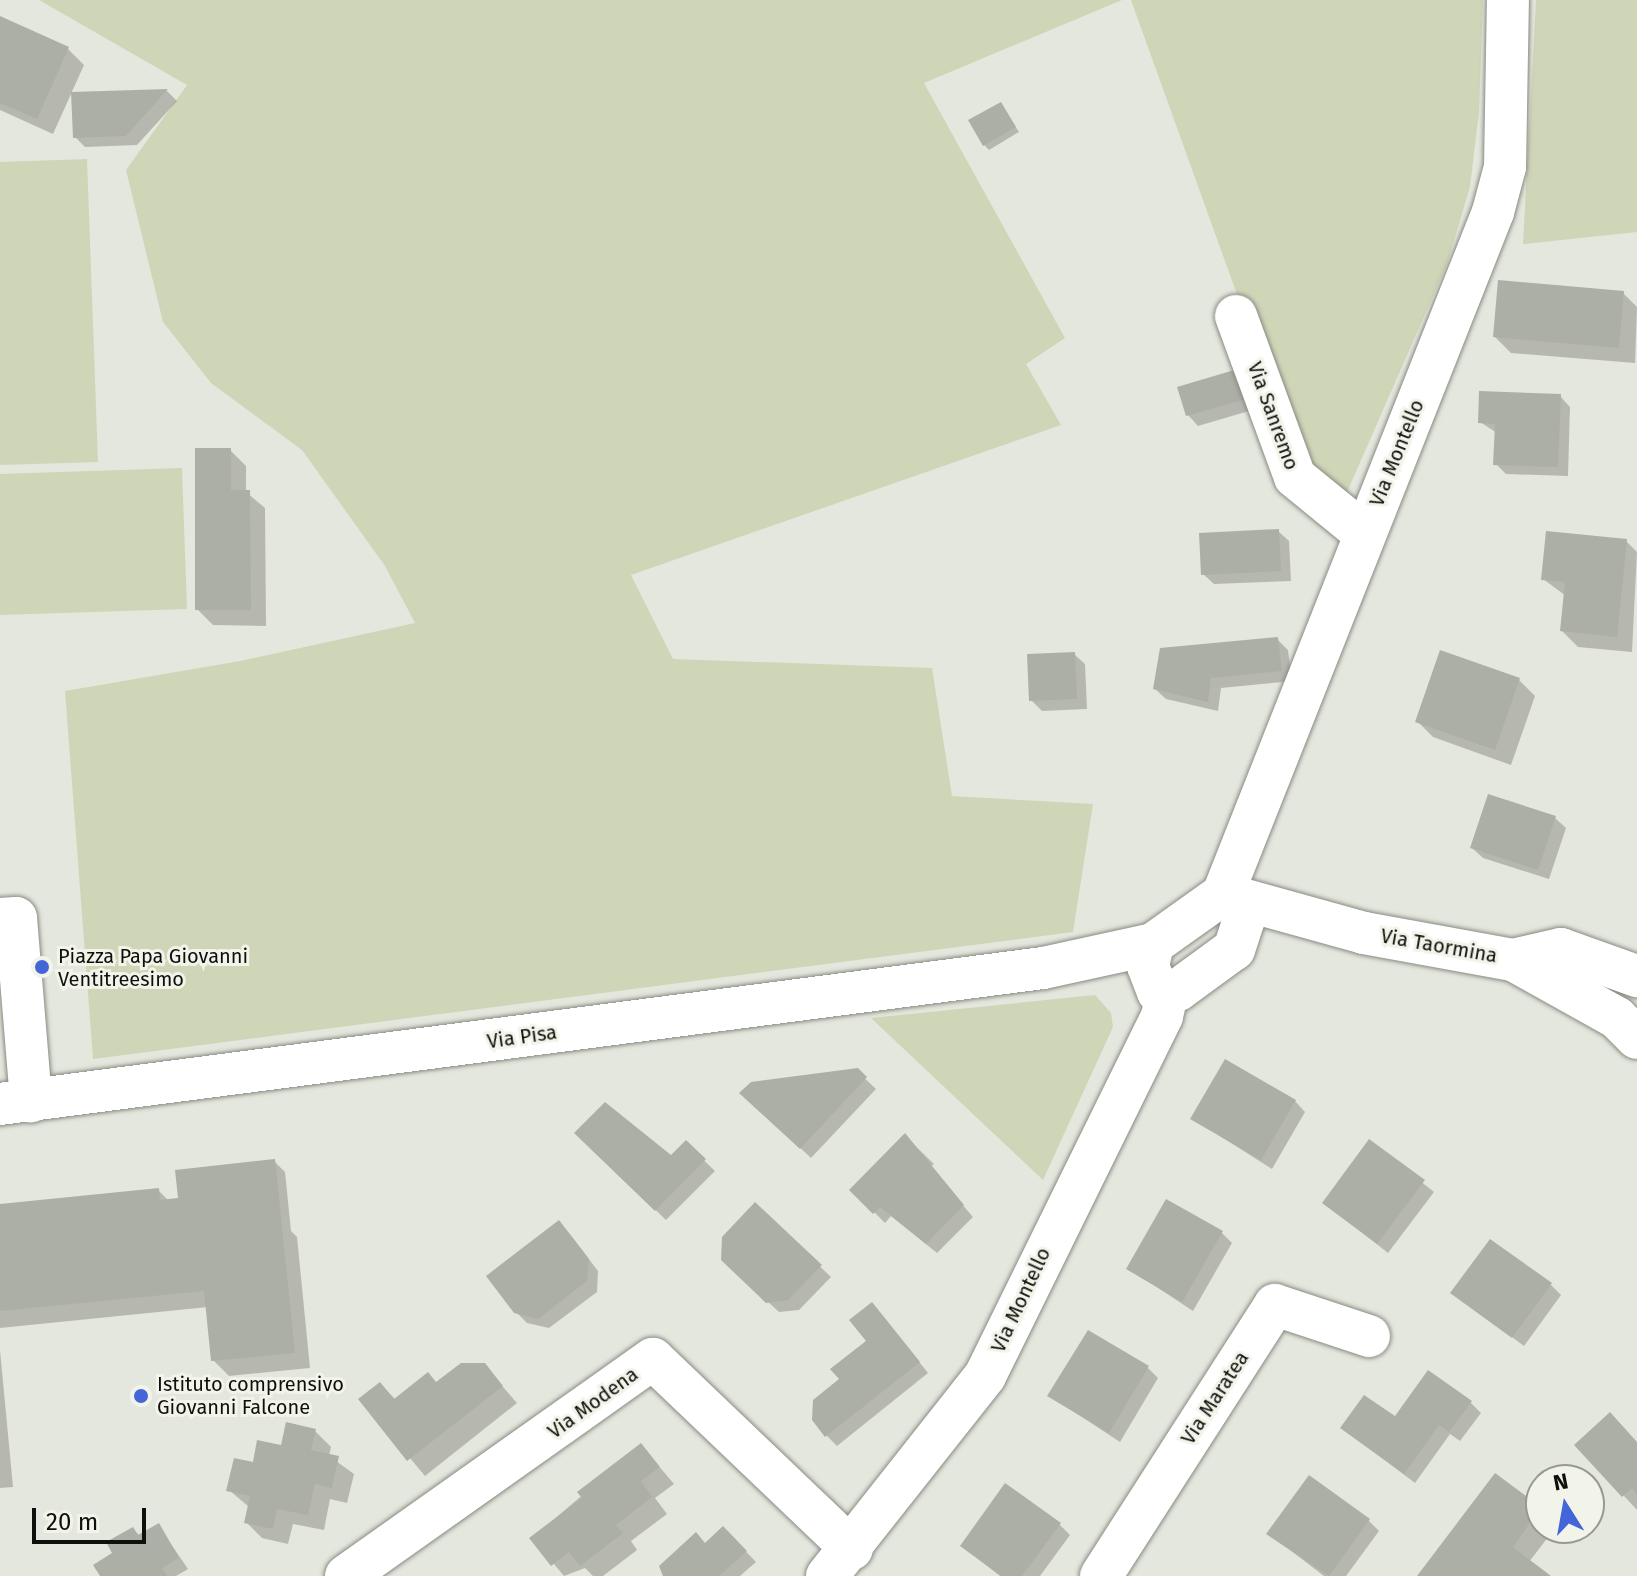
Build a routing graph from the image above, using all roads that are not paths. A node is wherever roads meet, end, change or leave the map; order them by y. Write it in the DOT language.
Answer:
graph roads {
  1 [pos="1508,0"];
  2 [pos="1236,316"];
  3 [pos="1365,534"];
  4 [pos="1230,896"];
  5 [pos="0,919"];
  6 [pos="1364,933"];
  7 [pos="1153,944"];
  8 [pos="1234,949"];
  9 [pos="1513,960"];
  10 [pos="1043,968"];
  11 [pos="1637,976"];
  12 [pos="1159,990"];
  13 [pos="1637,1038"];
  14 [pos="16,1103"];
  15 [pos="1369,1336"];
  16 [pos="846,1565"];
  17 [pos="346,1576"];
  18 [pos="1101,1576"];
  1 -- 3 [label="street, Via Montello"];
  2 -- 3 [label="street, Via Sanremo"];
  3 -- 4 [label="street, Via Montello"];
  4 -- 6 [label="street, Via Taormina"];
  4 -- 7 [label="street"];
  4 -- 8 [label="street"];
  5 -- 14 [label="street"];
  6 -- 8 [label="street, Via Taormina"];
  6 -- 9 [label="street, Via Taormina"];
  7 -- 10 [label="street, Via Pisa"];
  7 -- 12 [label="street, Via Montello"];
  8 -- 12 [label="street, Via Taormina"];
  9 -- 11 [label="street, Via Taormina"];
  9 -- 13 [label="street, Via Taormina"];
  10 -- 12 [label="street, Via Pisa"];
  10 -- 14 [label="street, Via Pisa"];
  12 -- 16 [label="street, Via Montello"];
  15 -- 18 [label="street, Via Maratea"];
  16 -- 17 [label="street, Via Modena"];
}
